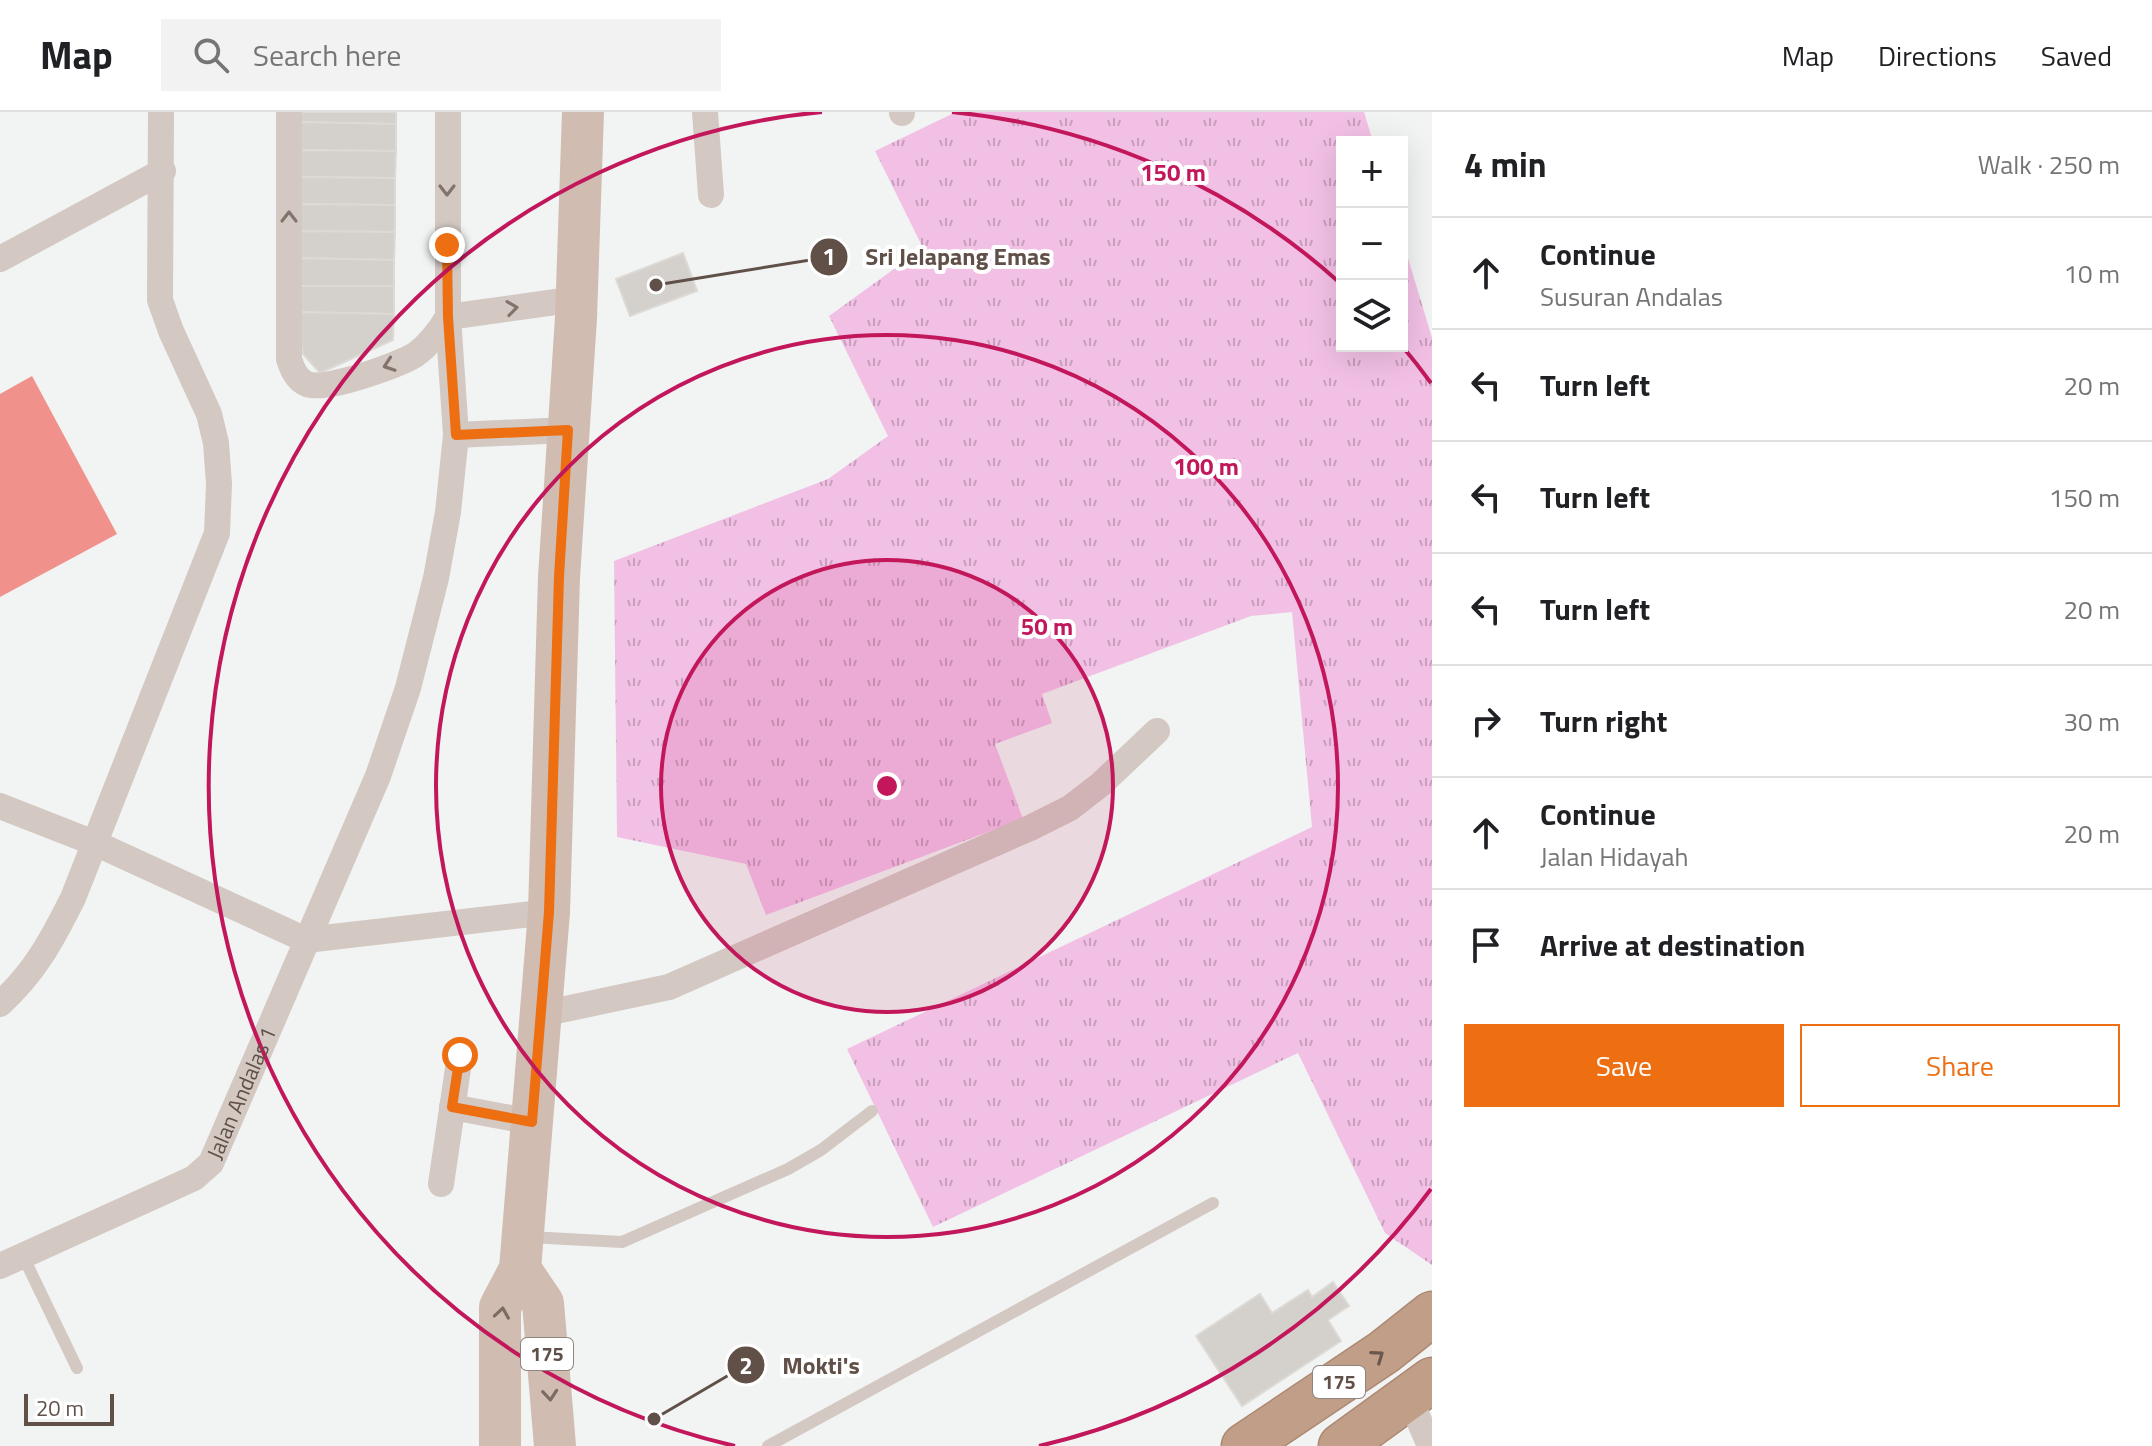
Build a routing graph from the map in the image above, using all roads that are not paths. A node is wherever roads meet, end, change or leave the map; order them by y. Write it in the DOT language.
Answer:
graph roads {
  1 [pos="161,112"];
  2 [pos="289,112"];
  3 [pos="448,112"];
  4 [pos="583,112"];
  5 [pos="705,112"];
  6 [pos="163,171"];
  7 [pos="711,195"];
  8 [pos="0,259"];
  9 [pos="577,299"];
  10 [pos="448,317"];
  11 [pos="568,430"];
  12 [pos="456,435"];
  13 [pos="1157,731"];
  14 [pos="0,806"];
  15 [pos="97,844"];
  16 [pos="549,912"];
  17 [pos="306,940"];
  18 [pos="0,1004"];
  19 [pos="542,1014"];
  20 [pos="460,1055"];
  21 [pos="452,1107"];
  22 [pos="872,1111"];
  23 [pos="532,1122"];
  24 [pos="441,1184"];
  25 [pos="1213,1203"];
  26 [pos="521,1253"];
  27 [pos="12,1261"];
  28 [pos="1432,1314"];
  29 [pos="77,1368"];
  30 [pos="1420,1388"];
  31 [pos="500,1446"];
  32 [pos="555,1446"];
  33 [pos="768,1446"];
  34 [pos="1244,1446"];
  35 [pos="1341,1446"];
  36 [pos="1430,1446"];
  1 -- 6 [label="street"];
  10 -- 2 [label="street, one-way"];
  3 -- 10 [label="street, Jalan Andalas 1, one-way"];
  4 -- 9 [label="main road, 175"];
  5 -- 7 [label="street"];
  6 -- 8 [label="street"];
  6 -- 15 [label="street"];
  10 -- 9 [label="street, one-way"];
  9 -- 11 [label="main road, 175"];
  10 -- 12 [label="street, Jalan Andalas 1"];
  11 -- 12 [label="street"];
  11 -- 16 [label="main road, 175"];
  12 -- 17 [label="street, Jalan Andalas 1"];
  13 -- 19 [label="street"];
  14 -- 15 [label="street"];
  15 -- 17 [label="street"];
  15 -- 18 [label="street"];
  16 -- 17 [label="street"];
  16 -- 19 [label="main road, 175"];
  17 -- 27 [label="street, Jalan Andalas 1"];
  19 -- 23 [label="main road, 175"];
  20 -- 21 [label="street"];
  21 -- 23 [label="street"];
  21 -- 24 [label="street"];
  22 -- 26 [label="lane"];
  23 -- 26 [label="main road, 175"];
  25 -- 33 [label="lane"];
  31 -- 26 [label="main road, 175, one-way"];
  26 -- 32 [label="main road, 175, one-way"];
  27 -- 29 [label="lane"];
  34 -- 28 [label="highway, 175, one-way"];
  30 -- 35 [label="highway, 175"];
  30 -- 36 [label="street"];
}
